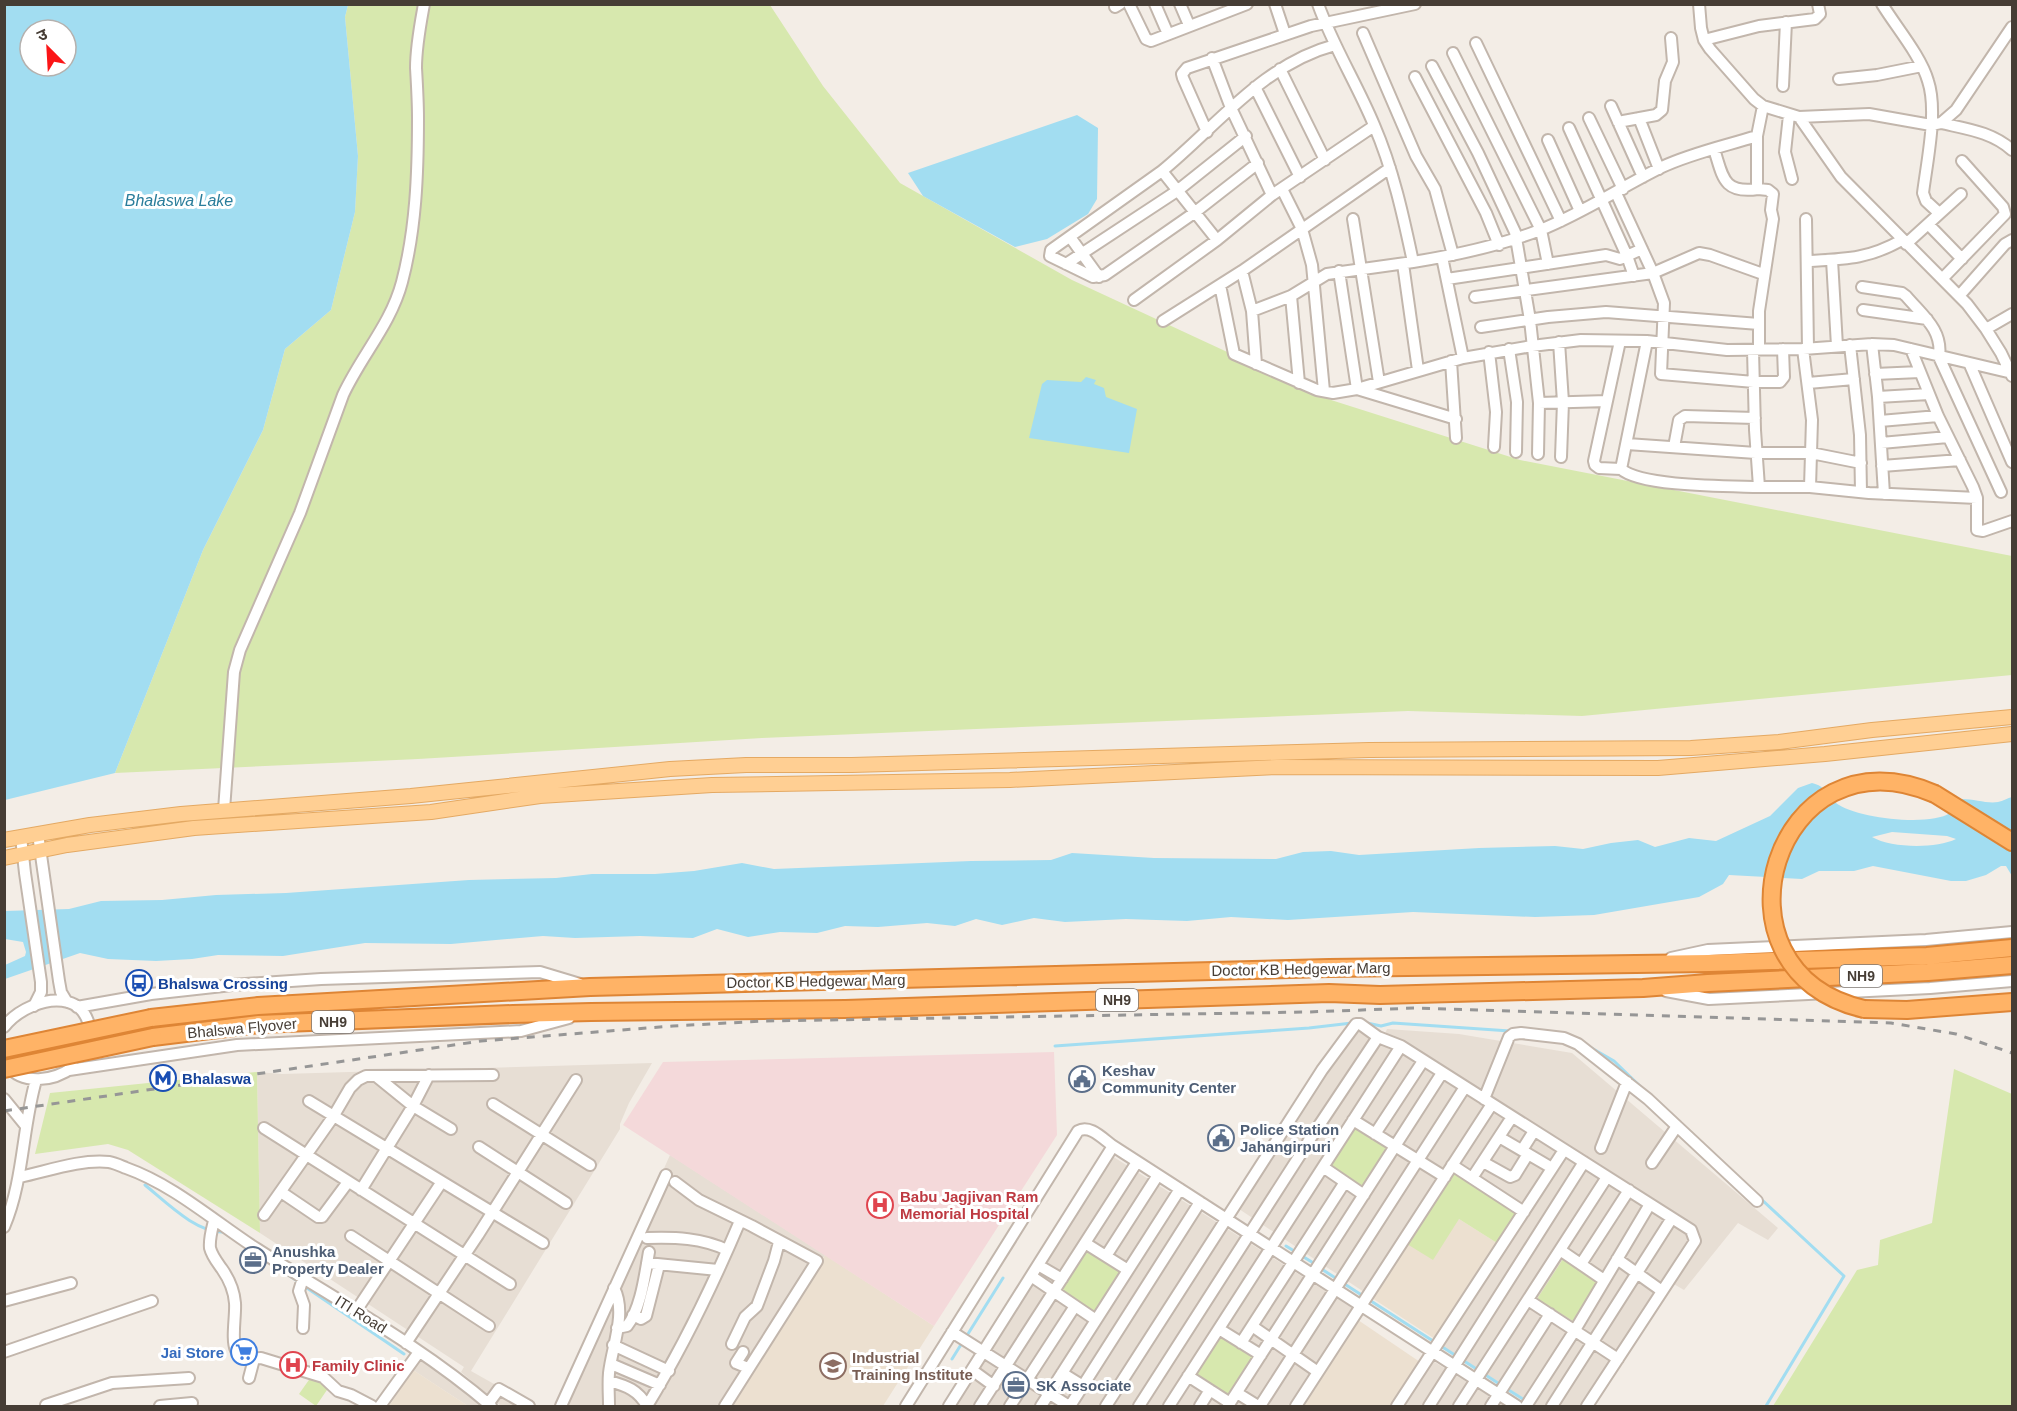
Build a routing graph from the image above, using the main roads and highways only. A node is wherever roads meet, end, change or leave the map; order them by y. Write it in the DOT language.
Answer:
graph roads {
  1 [pos="2013,717"];
  2 [pos="2013,734"];
  3 [pos="411,796"];
  4 [pos="413,813"];
  5 [pos="4,840"];
  6 [pos="2013,842"];
  7 [pos="4,858"];
  8 [pos="2013,948"];
  9 [pos="2013,965"];
  10 [pos="590,987"];
  11 [pos="2013,1002"];
  12 [pos="591,1012"];
  13 [pos="4,1049"];
  14 [pos="11,1072"];
  1 -- 3 [label="main road"];
  2 -- 4 [label="main road"];
  3 -- 4 [label="main road"];
  3 -- 5 [label="main road"];
  4 -- 7 [label="main road"];
  6 -- 11 [label="highway, bridge"];
  8 -- 10 [label="highway, Doctor KB Hedgewar Marg / NH9"];
  9 -- 12 [label="highway, Doctor KB Hedgewar Marg / NH9"];
  10 -- 13 [label="highway, Bhalswa Flyover / NH9, bridge"];
  12 -- 14 [label="highway, Bhalswa Flyover / NH9, bridge"];
}
